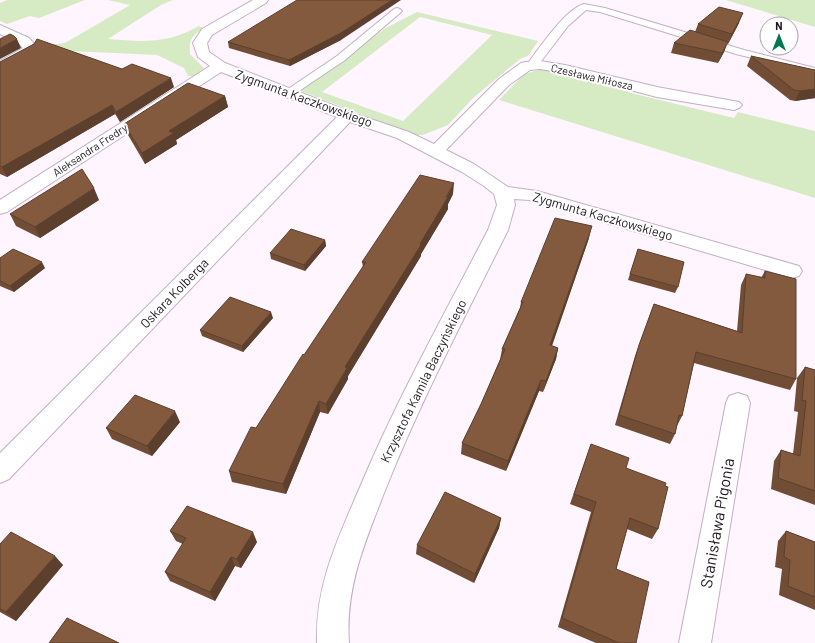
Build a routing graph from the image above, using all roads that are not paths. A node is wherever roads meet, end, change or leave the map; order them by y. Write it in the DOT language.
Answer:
graph roads {
  1 [pos="262,0"];
  2 [pos="397,11"];
  3 [pos="0,29"];
  4 [pos="220,66"];
  5 [pos="532,66"];
  6 [pos="0,68"];
  7 [pos="815,71"];
  8 [pos="289,93"];
  9 [pos="734,106"];
  10 [pos="347,116"];
  11 [pos="435,152"];
  12 [pos="503,192"];
  13 [pos="0,208"];
  14 [pos="792,271"];
  15 [pos="738,403"];
  16 [pos="0,471"];
  17 [pos="333,643"];
  18 [pos="695,643"];
  1 -- 4 [label="street, Zygmunta Kaczkowskiego"];
  2 -- 8 [label="lane"];
  3 -- 6 [label="street"];
  4 -- 8 [label="street, Zygmunta Kaczkowskiego"];
  4 -- 13 [label="street, Aleksandra Fredry"];
  5 -- 7 [label="lane"];
  5 -- 9 [label="street, Czesława Miłosza"];
  5 -- 11 [label="street, Czesława Miłosza"];
  8 -- 10 [label="street, Zygmunta Kaczkowskiego"];
  10 -- 11 [label="street, Zygmunta Kaczkowskiego"];
  10 -- 16 [label="street, Oskara Kolberga"];
  11 -- 12 [label="street, Zygmunta Kaczkowskiego"];
  12 -- 14 [label="street, Zygmunta Kaczkowskiego"];
  12 -- 17 [label="street, Krzysztofa Kamila Baczyńskiego"];
  15 -- 18 [label="street, Stanisława Pigonia"];
}
